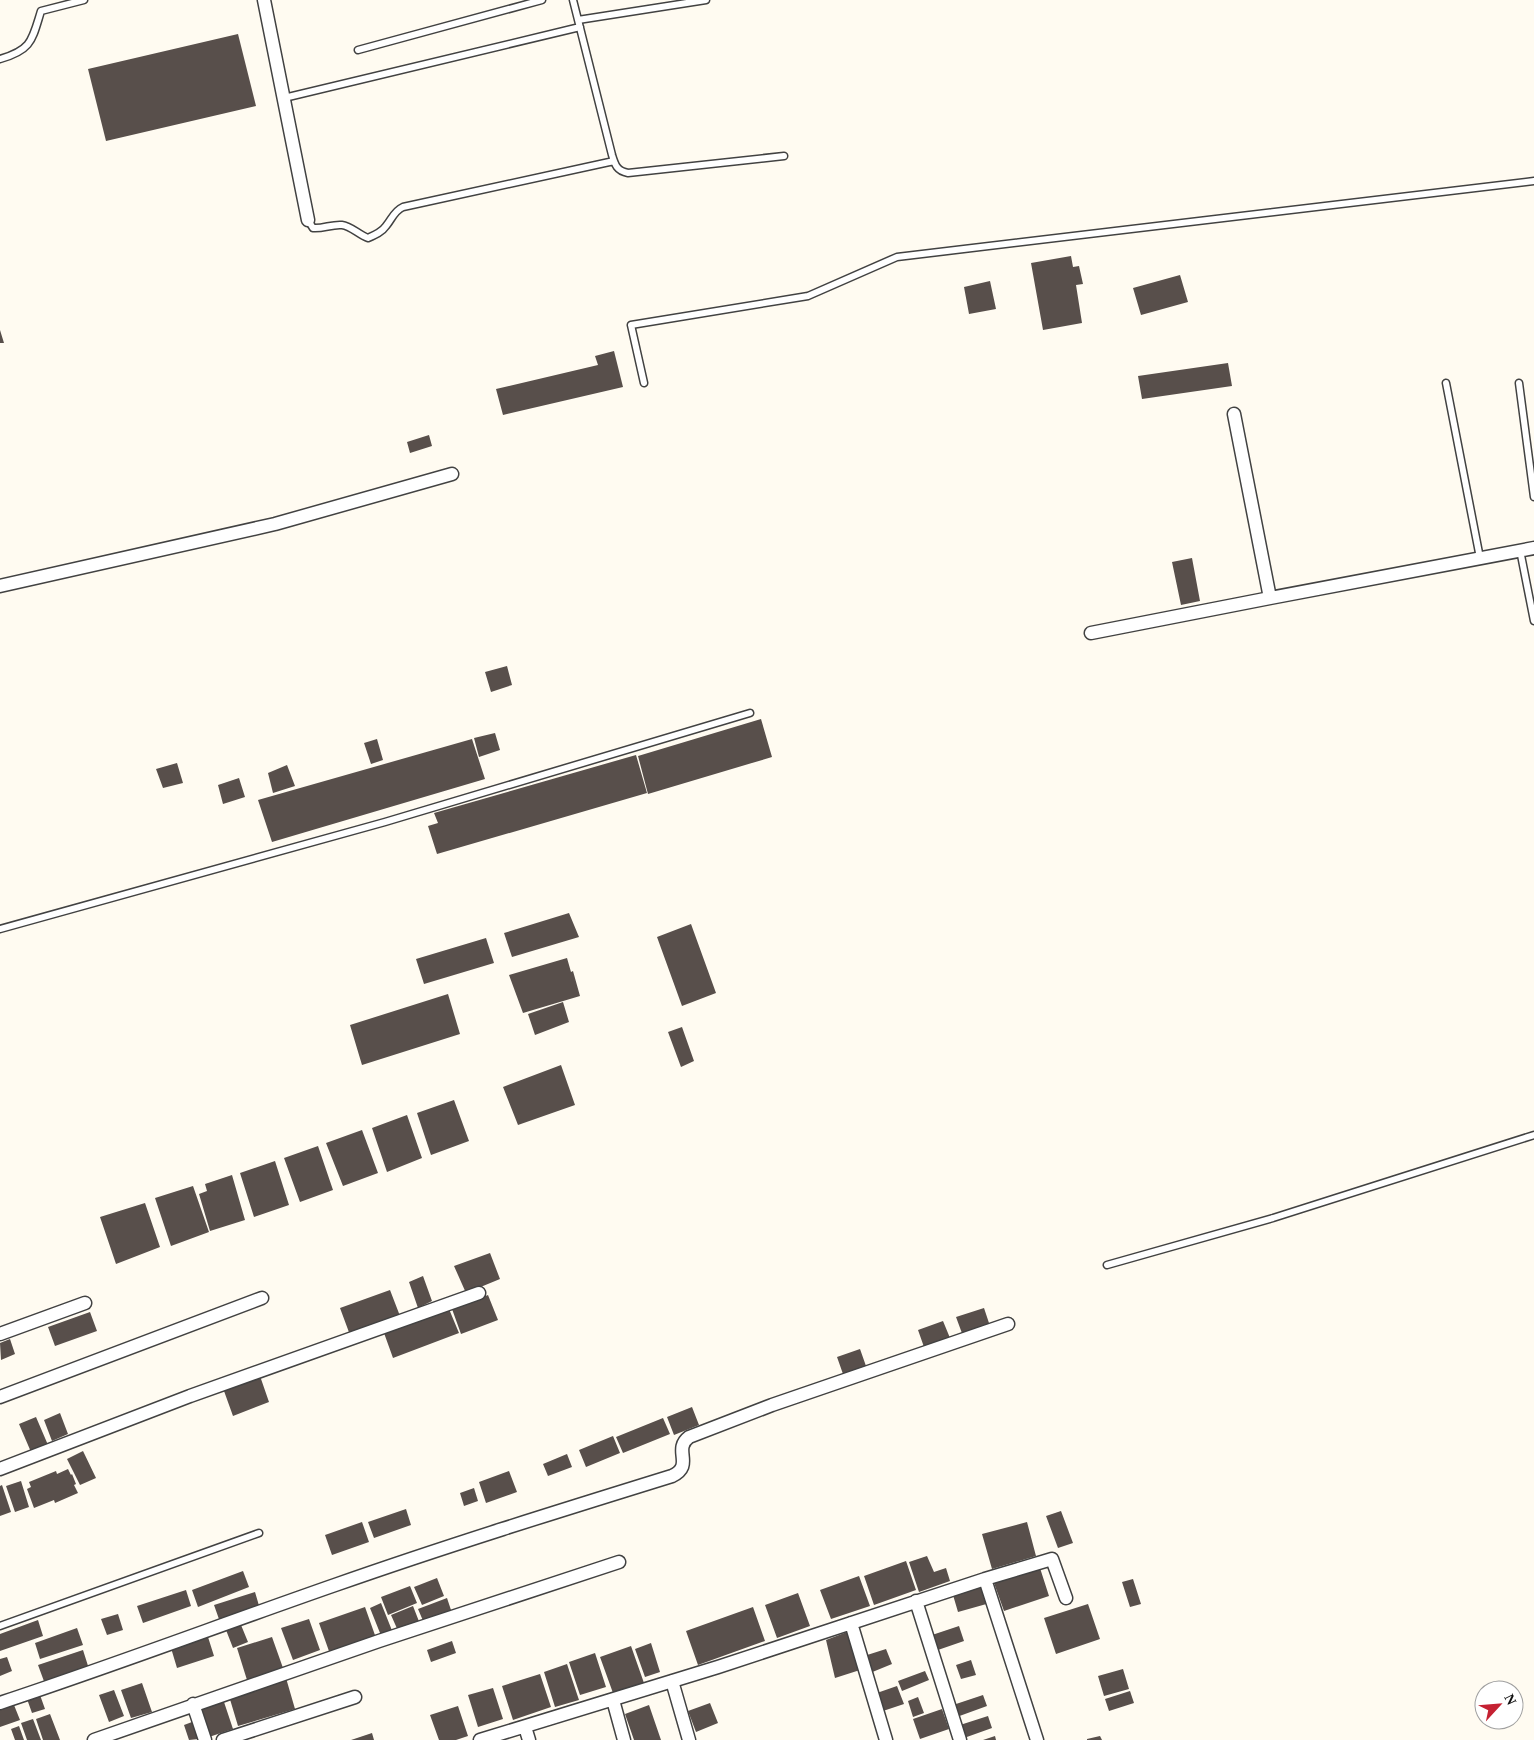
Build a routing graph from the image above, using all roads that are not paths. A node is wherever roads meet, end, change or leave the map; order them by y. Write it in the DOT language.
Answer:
graph roads {
  1 [pos="84,0"];
  2 [pos="264,0"];
  3 [pos="542,0"];
  4 [pos="573,0"];
  5 [pos="706,0"];
  6 [pos="579,24"];
  7 [pos="358,50"];
  8 [pos="0,59"];
  9 [pos="284,98"];
  10 [pos="784,156"];
  11 [pos="614,161"];
  12 [pos="1534,181"];
  13 [pos="308,220"];
  14 [pos="644,383"];
  15 [pos="1446,383"];
  16 [pos="1519,384"];
  17 [pos="1234,414"];
  18 [pos="452,474"];
  19 [pos="1534,497"];
  20 [pos="1534,548"];
  21 [pos="1520,550"];
  22 [pos="1480,558"];
  23 [pos="0,586"];
  24 [pos="1270,598"];
  25 [pos="1534,622"];
  26 [pos="1091,633"];
  27 [pos="750,713"];
  28 [pos="0,928"];
  29 [pos="1534,1134"];
  30 [pos="1108,1265"];
  31 [pos="479,1293"];
  32 [pos="262,1298"];
  33 [pos="85,1304"];
  34 [pos="1008,1324"];
  35 [pos="0,1334"];
  36 [pos="0,1397"];
  37 [pos="0,1469"];
  38 [pos="259,1532"];
  39 [pos="619,1562"];
  40 [pos="985,1578"];
  41 [pos="1066,1598"];
  42 [pos="916,1601"];
  43 [pos="851,1623"];
  44 [pos="0,1626"];
  45 [pos="672,1681"];
  46 [pos="355,1698"];
  47 [pos="613,1700"];
  48 [pos="0,1703"];
  49 [pos="193,1704"];
  50 [pos="525,1727"];
  51 [pos="94,1740"];
  52 [pos="205,1740"];
  53 [pos="223,1740"];
  54 [pos="480,1740"];
  55 [pos="529,1740"];
  56 [pos="624,1740"];
  57 [pos="689,1740"];
  58 [pos="886,1740"];
  59 [pos="960,1740"];
  60 [pos="1037,1740"];
  1 -- 8 [label="lane"];
  2 -- 9 [label="street"];
  3 -- 7 [label="lane"];
  4 -- 6 [label="lane"];
  5 -- 6 [label="lane"];
  6 -- 9 [label="lane"];
  6 -- 11 [label="lane"];
  9 -- 13 [label="street"];
  10 -- 11 [label="lane"];
  11 -- 13 [label="lane"];
  12 -- 14 [label="lane"];
  15 -- 22 [label="lane"];
  16 -- 19 [label="lane"];
  17 -- 24 [label="street"];
  18 -- 23 [label="street"];
  20 -- 21 [label="street"];
  21 -- 22 [label="street"];
  21 -- 25 [label="lane"];
  22 -- 24 [label="street"];
  24 -- 26 [label="street"];
  27 -- 28 [label="lane"];
  29 -- 30 [label="lane"];
  31 -- 37 [label="street"];
  32 -- 36 [label="street"];
  33 -- 35 [label="street"];
  34 -- 48 [label="street"];
  38 -- 44 [label="lane"];
  39 -- 49 [label="street"];
  40 -- 41 [label="street"];
  40 -- 42 [label="street"];
  40 -- 60 [label="street"];
  42 -- 43 [label="street"];
  42 -- 59 [label="street"];
  43 -- 45 [label="street"];
  43 -- 58 [label="street"];
  45 -- 47 [label="street"];
  45 -- 57 [label="street"];
  46 -- 53 [label="street"];
  47 -- 50 [label="street"];
  47 -- 56 [label="street"];
  49 -- 51 [label="street"];
  49 -- 52 [label="street"];
  50 -- 54 [label="street"];
  50 -- 55 [label="street"];
}
